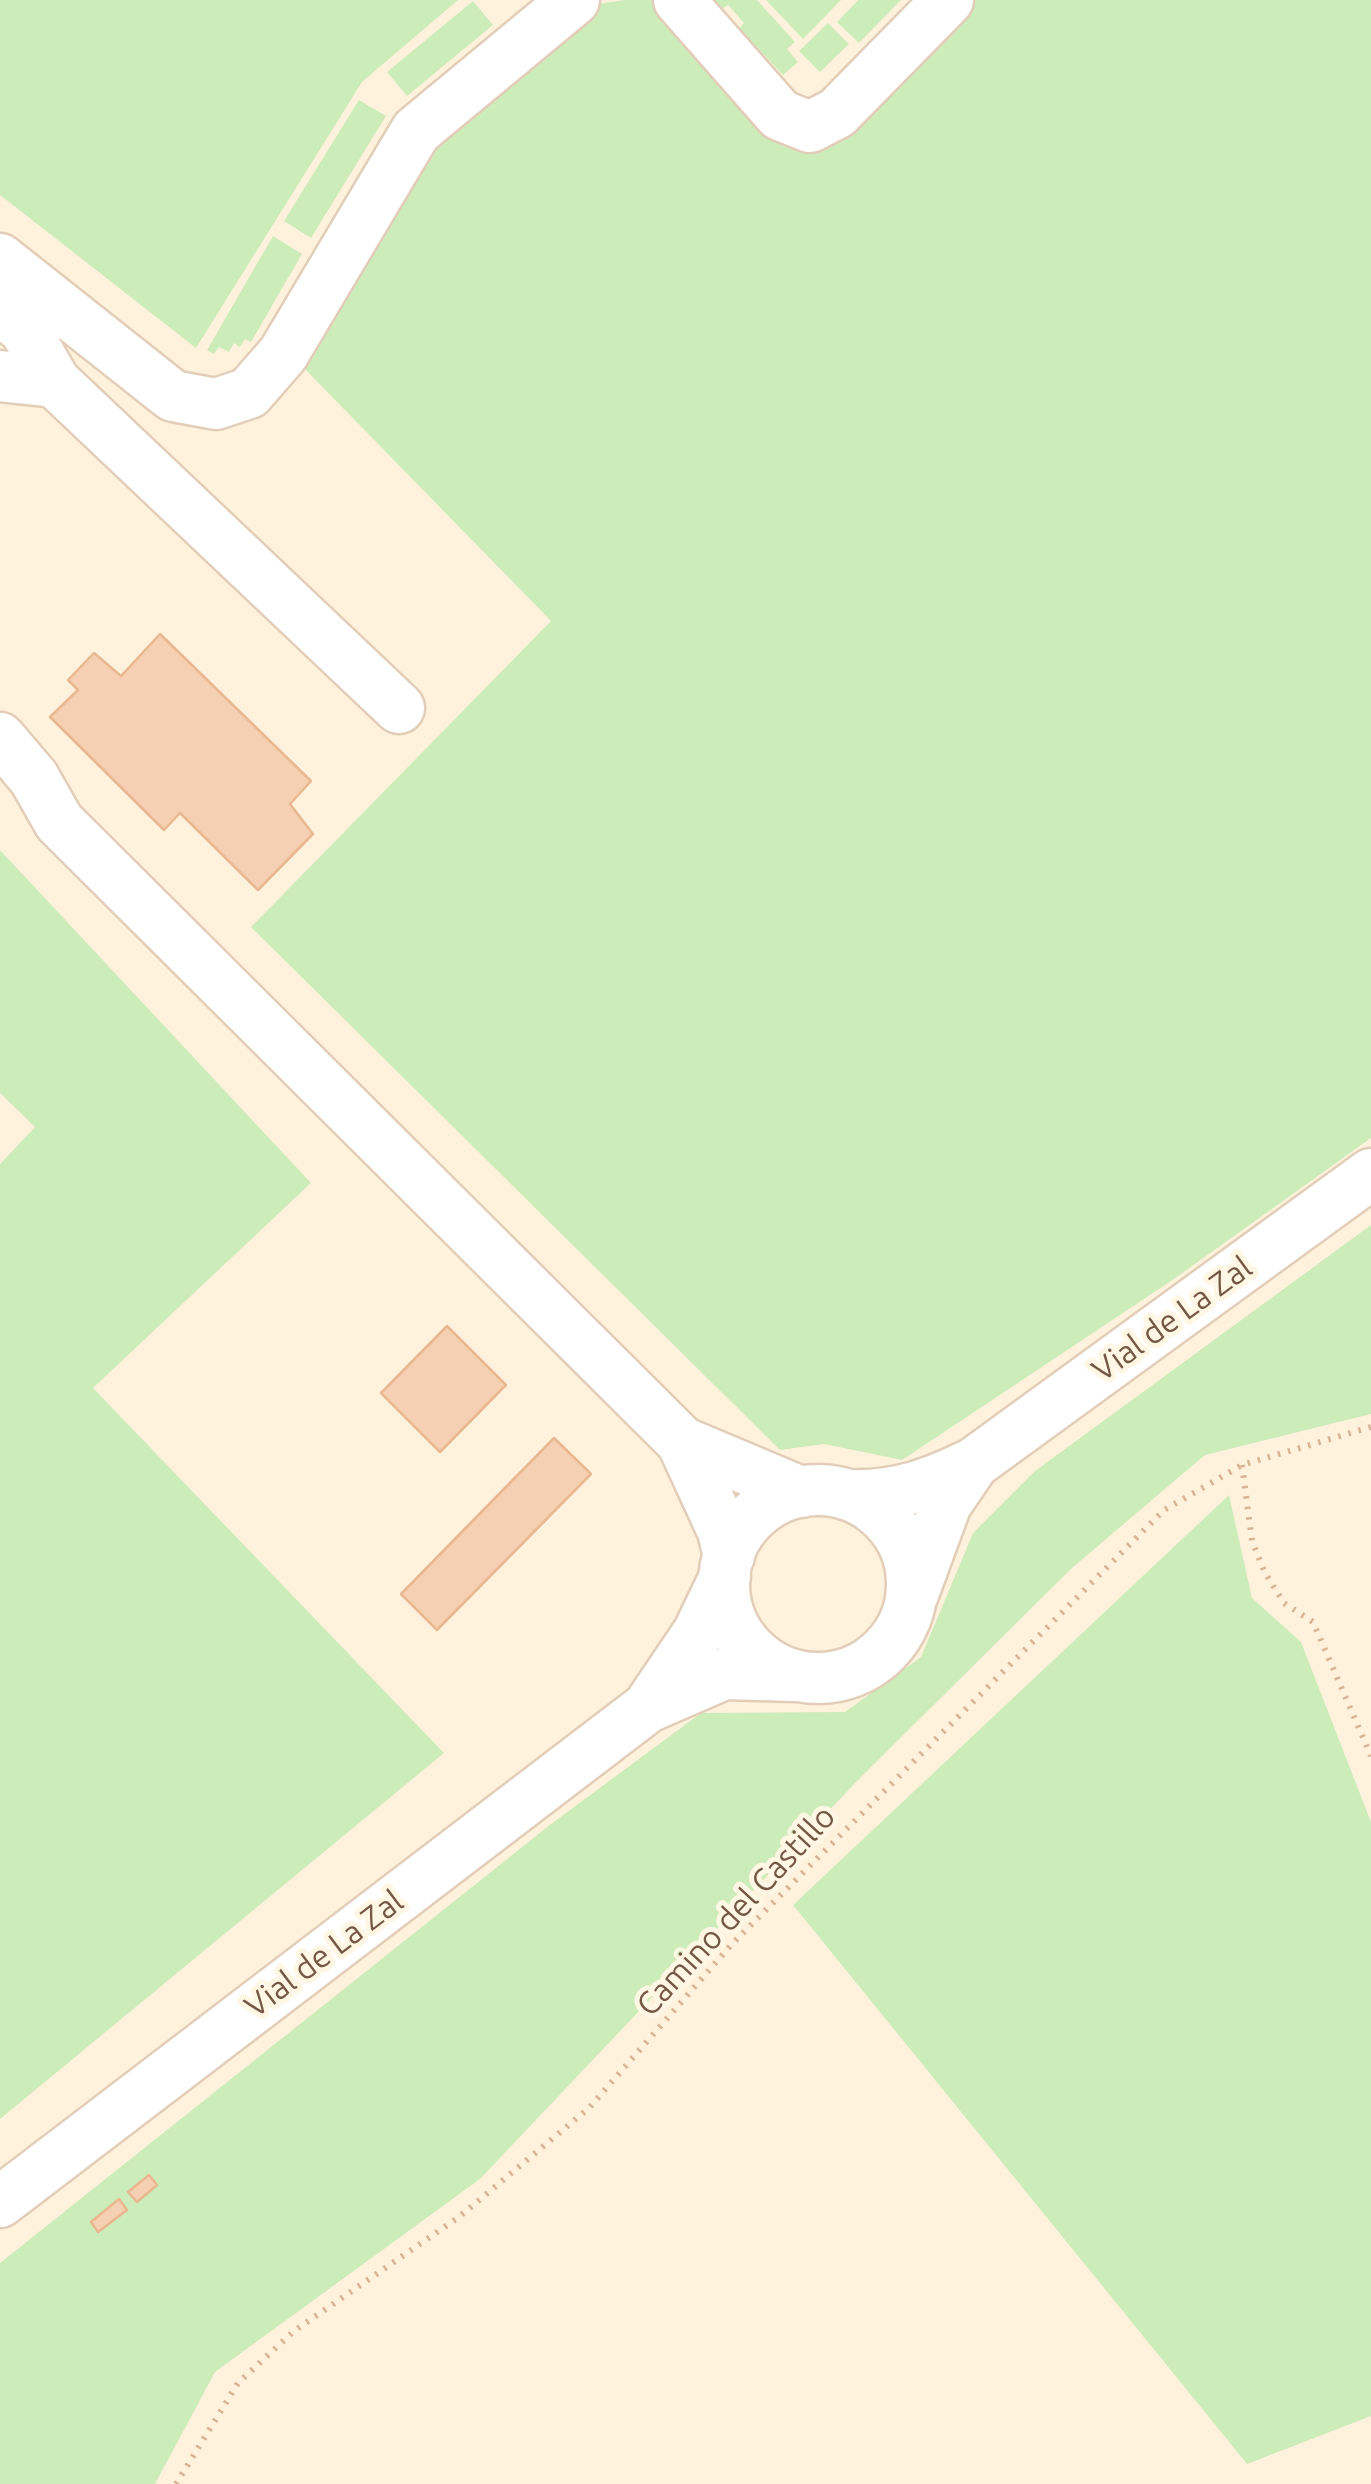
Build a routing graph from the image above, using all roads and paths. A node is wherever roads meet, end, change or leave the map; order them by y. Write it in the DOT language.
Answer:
graph roads {
  1 [pos="574,0"];
  2 [pos="679,0"];
  3 [pos="948,0"];
  4 [pos="0,259"];
  5 [pos="0,311"];
  6 [pos="0,376"];
  7 [pos="55,382"];
  8 [pos="399,708"];
  9 [pos="0,738"];
  10 [pos="5,796"];
  11 [pos="59,822"];
  12 [pos="1371,1174"];
  13 [pos="1371,1427"];
  14 [pos="682,1442"];
  15 [pos="974,1463"];
  16 [pos="1242,1466"];
  17 [pos="824,1494"];
  18 [pos="727,1567"];
  19 [pos="911,1599"];
  20 [pos="794,1676"];
  21 [pos="648,1706"];
  22 [pos="1371,1756"];
  23 [pos="0,2202"];
  24 [pos="176,2484"];
  1 -- 4 [label="street"];
  2 -- 3 [label="street"];
  5 -- 7 [label="street"];
  6 -- 7 [label="street"];
  7 -- 8 [label="street"];
  9 -- 11 [label="street"];
  10 -- 11 [label="street"];
  11 -- 14 [label="street"];
  12 -- 15 [label="street, Vial de La Zal"];
  13 -- 16 [label="path, Camino del Castillo"];
  14 -- 17 [label="street"];
  14 -- 18 [label="street"];
  15 -- 17 [label="street, Vial de La Zal"];
  15 -- 19 [label="street, Vial de La Zal"];
  16 -- 22 [label="path"];
  16 -- 24 [label="path, Camino del Castillo"];
  17 -- 18 [label="street"];
  17 -- 19 [label="street"];
  18 -- 20 [label="street"];
  18 -- 21 [label="street, Vial de La Zal"];
  19 -- 20 [label="street"];
  20 -- 21 [label="street, Vial de La Zal"];
  21 -- 23 [label="street, Vial de La Zal"];
}
